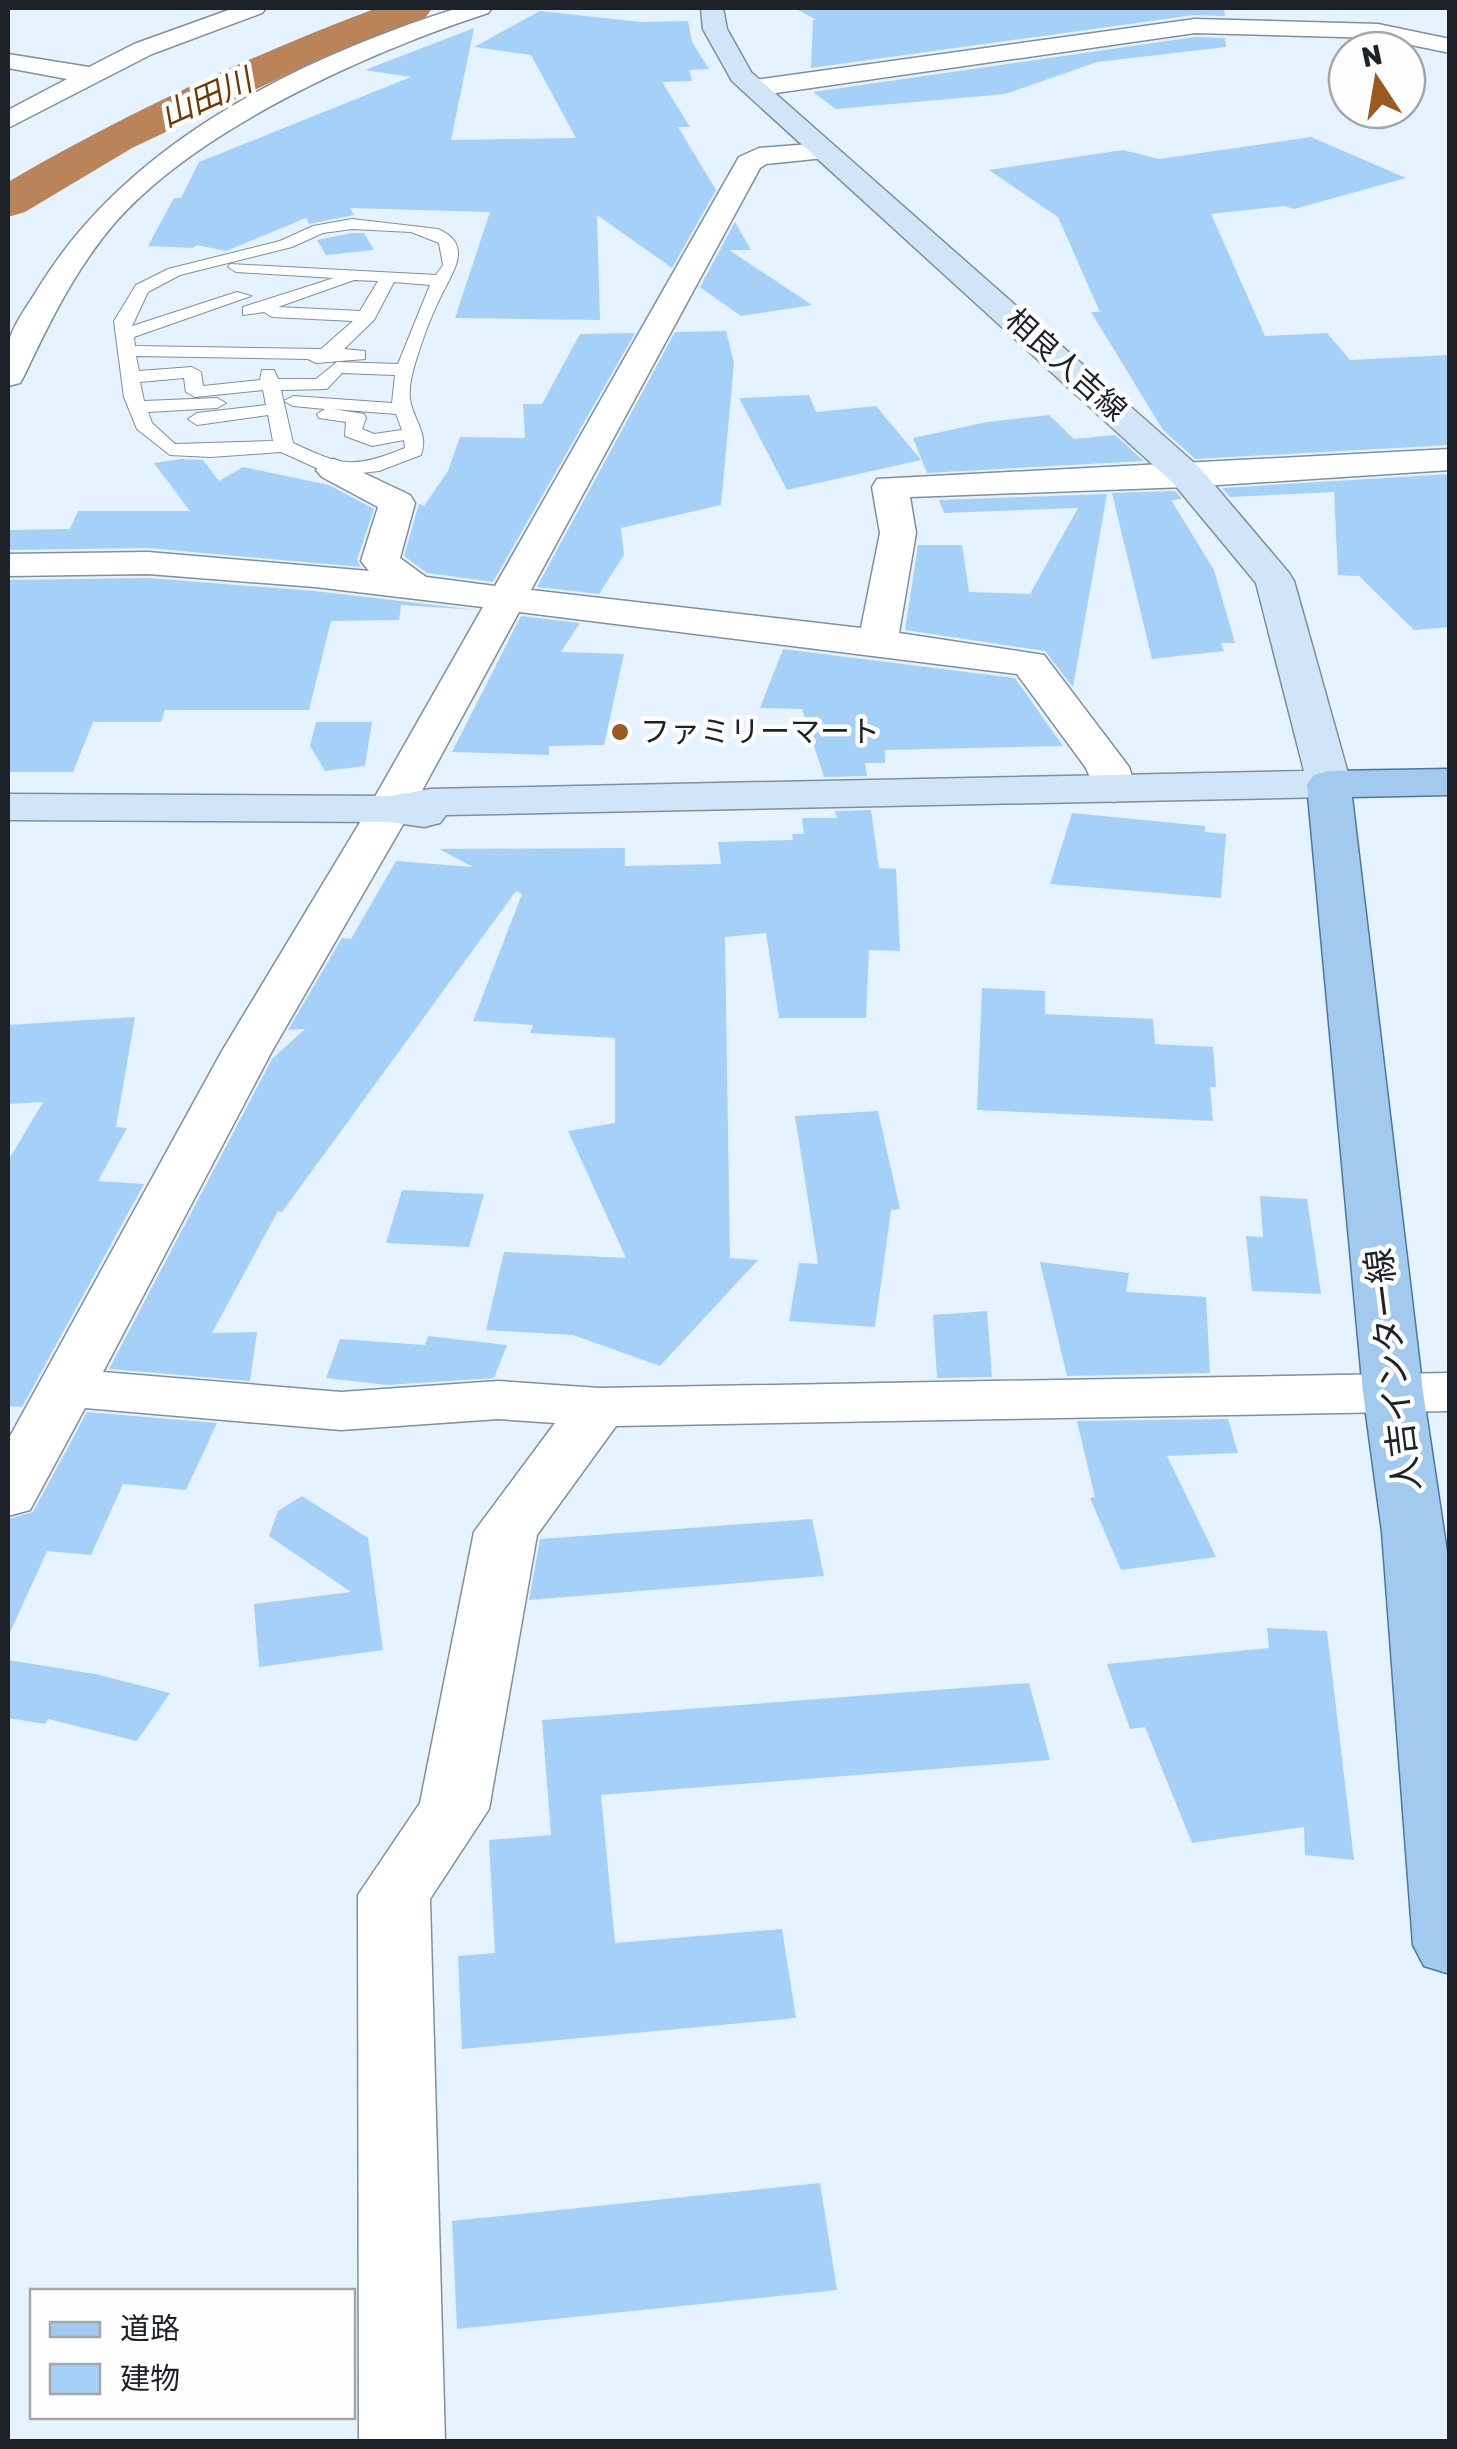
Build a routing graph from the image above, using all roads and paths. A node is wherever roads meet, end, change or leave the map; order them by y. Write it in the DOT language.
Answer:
graph roads {
  1 [pos="254,8"];
  2 [pos="480,8"];
  3 [pos="712,8"];
  4 [pos="1450,46"];
  5 [pos="8,61"];
  6 [pos="88,75"];
  7 [pos="754,88"];
  8 [pos="8,120"];
  9 [pos="824,151"];
  10 [pos="286,244"];
  11 [pos="207,265"];
  12 [pos="233,266"];
  13 [pos="361,275"];
  14 [pos="388,277"];
  15 [pos="437,280"];
  16 [pos="246,303"];
  17 [pos="368,316"];
  18 [pos="218,334"];
  19 [pos="125,341"];
  20 [pos="262,352"];
  21 [pos="325,354"];
  22 [pos="404,370"];
  23 [pos="8,376"];
  24 [pos="130,377"];
  25 [pos="273,398"];
  26 [pos="405,409"];
  27 [pos="141,416"];
  28 [pos="232,430"];
  29 [pos="415,433"];
  30 [pos="284,446"];
  31 [pos="201,451"];
  32 [pos="1450,459"];
  33 [pos="334,470"];
  34 [pos="1187,476"];
  35 [pos="8,565"];
  36 [pos="414,587"];
  37 [pos="507,599"];
  38 [pos="878,642"];
  39 [pos="1450,782"];
  40 [pos="1114,789"];
  41 [pos="1330,790"];
  42 [pos="1450,795"];
  43 [pos="8,808"];
  44 [pos="390,810"];
  45 [pos="65,1388"];
  46 [pos="1421,1392"];
  47 [pos="599,1407"];
  48 [pos="8,1494"];
  49 [pos="1450,1945"];
  50 [pos="402,2442"];
  1 -- 6 [label="street"];
  2 -- 23 [label="street"];
  3 -- 7 [label="main road, 相良人吉線"];
  4 -- 7 [label="street"];
  5 -- 6 [label="street"];
  6 -- 8 [label="street"];
  7 -- 9 [label="main road, 相良人吉線"];
  9 -- 34 [label="main road, 相良人吉線"];
  9 -- 37 [label="street"];
  10 -- 11 [label="lane"];
  10 -- 13 [label="lane"];
  10 -- 15 [label="lane"];
  11 -- 12 [label="lane"];
  11 -- 19 [label="lane"];
  12 -- 13 [label="lane"];
  12 -- 16 [label="lane"];
  13 -- 14 [label="lane"];
  13 -- 16 [label="lane"];
  14 -- 15 [label="lane"];
  14 -- 17 [label="lane"];
  15 -- 22 [label="lane"];
  16 -- 17 [label="lane"];
  16 -- 19 [label="lane"];
  16 -- 20 [label="lane"];
  17 -- 21 [label="lane"];
  18 -- 19 [label="lane"];
  19 -- 20 [label="lane"];
  19 -- 24 [label="lane"];
  20 -- 21 [label="lane"];
  20 -- 25 [label="lane"];
  21 -- 22 [label="lane"];
  21 -- 25 [label="lane"];
  22 -- 25 [label="lane"];
  22 -- 26 [label="lane"];
  24 -- 25 [label="lane"];
  24 -- 27 [label="lane"];
  25 -- 26 [label="lane"];
  25 -- 27 [label="lane"];
  25 -- 29 [label="lane"];
  25 -- 30 [label="lane"];
  26 -- 29 [label="lane"];
  27 -- 31 [label="lane"];
  28 -- 31 [label="lane"];
  29 -- 33 [label="lane"];
  30 -- 31 [label="lane"];
  30 -- 33 [label="lane"];
  32 -- 34 [label="street"];
  33 -- 36 [label="street"];
  34 -- 38 [label="street"];
  34 -- 41 [label="main road, 相良人吉線"];
  35 -- 36 [label="street"];
  36 -- 37 [label="street"];
  37 -- 38 [label="street"];
  37 -- 44 [label="street"];
  38 -- 40 [label="street"];
  39 -- 41 [label="main road"];
  40 -- 41 [label="main road"];
  40 -- 44 [label="main road"];
  41 -- 42 [label="main road"];
  41 -- 44 [label="main road"];
  41 -- 46 [label="main road, 人吉インター線"];
  43 -- 44 [label="main road"];
  44 -- 45 [label="street"];
  45 -- 47 [label="street"];
  45 -- 48 [label="street"];
  46 -- 47 [label="street"];
  46 -- 49 [label="main road, 人吉インター線"];
  47 -- 50 [label="street"];
}
